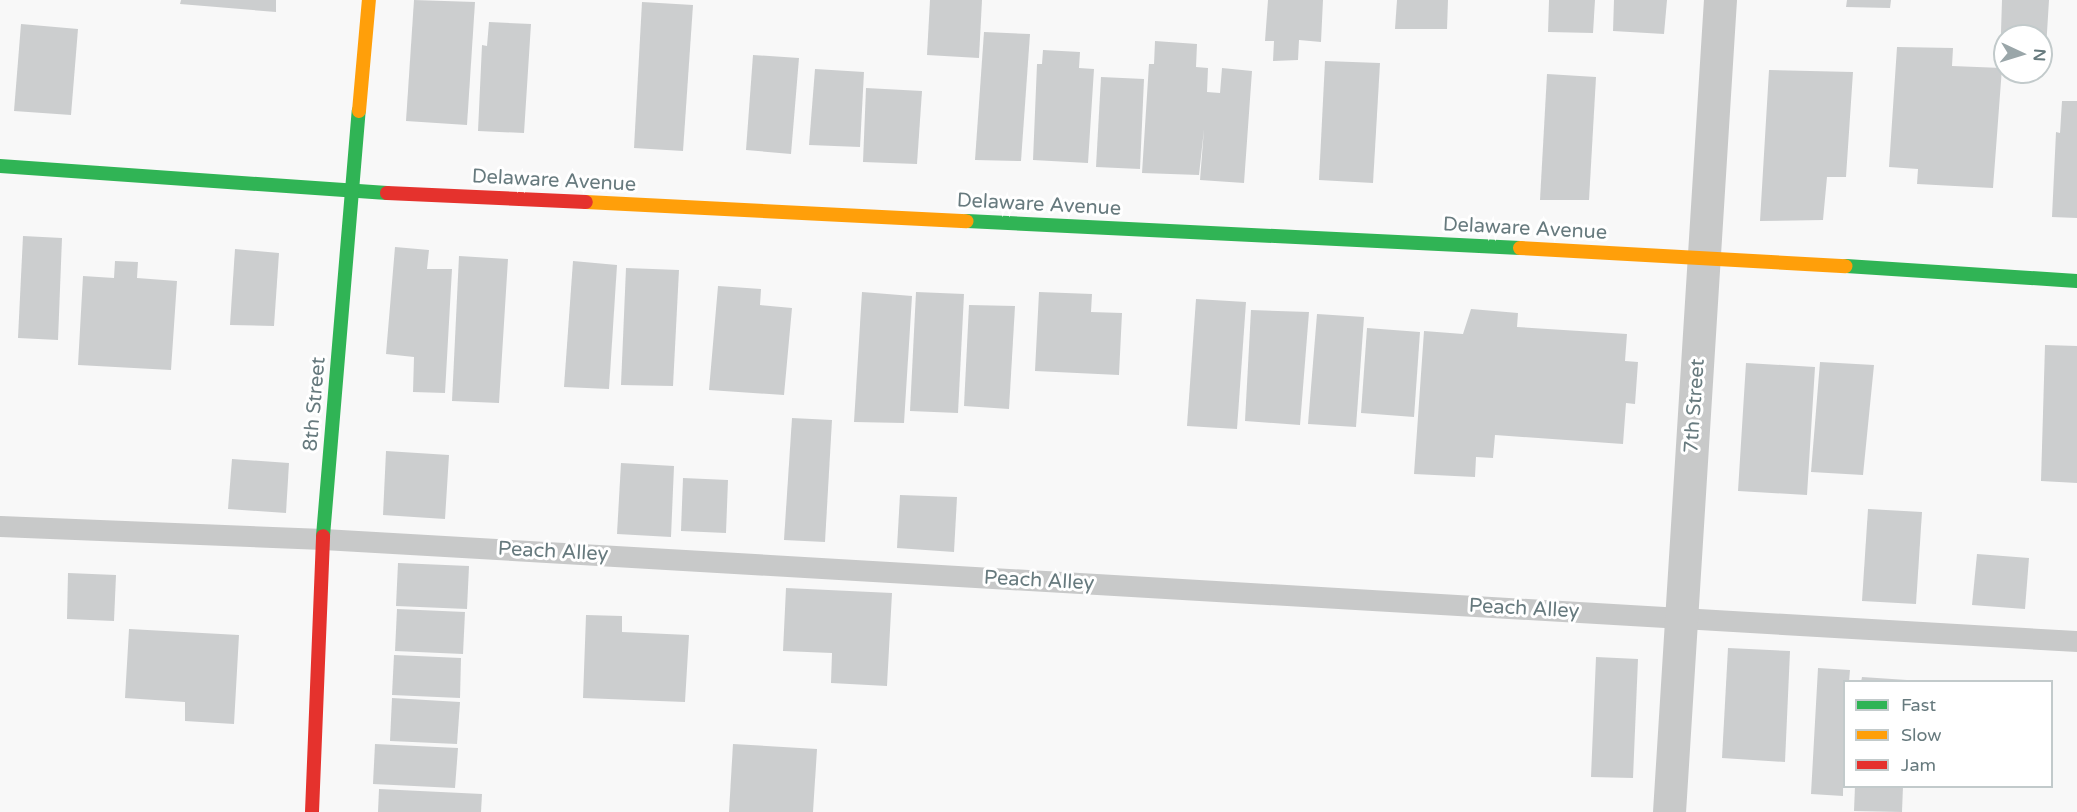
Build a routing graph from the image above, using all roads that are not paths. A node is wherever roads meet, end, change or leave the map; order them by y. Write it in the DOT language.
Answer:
graph roads {
  1 [pos="369,0"];
  2 [pos="1720,0"];
  3 [pos="0,166"];
  4 [pos="354,191"];
  5 [pos="1704,257"];
  6 [pos="2077,281"];
  7 [pos="0,526"];
  8 [pos="323,539"];
  9 [pos="1681,618"];
  10 [pos="2077,641"];
  11 [pos="312,812"];
  12 [pos="1669,812"];
  1 -- 4 [label="street, 8th Street"];
  2 -- 5 [label="street, 7th Street"];
  3 -- 4 [label="street, Delaware Avenue"];
  4 -- 5 [label="street, Delaware Avenue"];
  4 -- 8 [label="street, 8th Street"];
  5 -- 6 [label="street, Delaware Avenue"];
  5 -- 9 [label="street, 7th Street"];
  7 -- 8 [label="lane, Peach Alley"];
  8 -- 9 [label="lane, Peach Alley"];
  8 -- 11 [label="street, 8th Street"];
  9 -- 10 [label="lane, Peach Alley"];
  9 -- 12 [label="street, 7th Street"];
}
